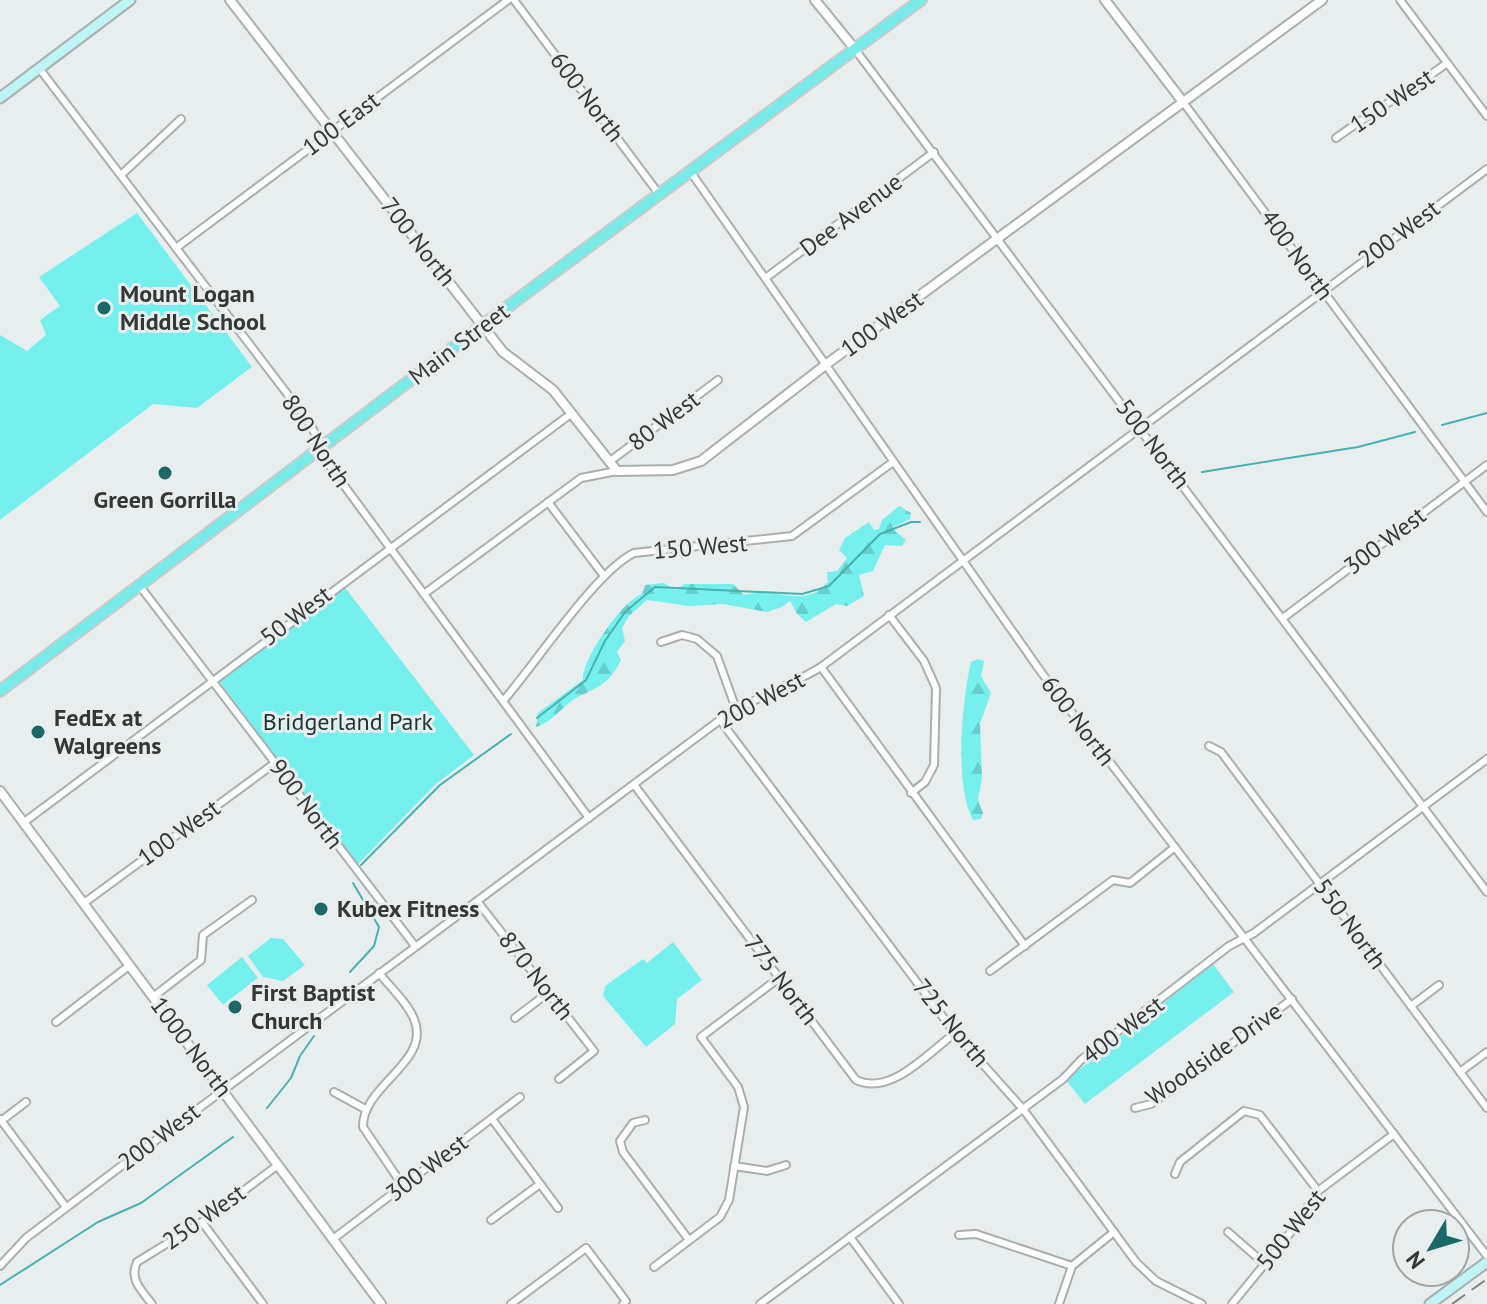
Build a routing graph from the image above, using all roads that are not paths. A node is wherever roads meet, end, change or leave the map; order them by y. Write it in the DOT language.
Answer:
graph roads {
  1 [pos="130,0"];
  2 [pos="230,0"];
  3 [pos="508,0"];
  4 [pos="514,0"];
  5 [pos="815,0"];
  6 [pos="921,0"];
  7 [pos="1105,0"];
  8 [pos="1322,0"];
  9 [pos="1400,0"];
  10 [pos="854,48"];
  11 [pos="1447,63"];
  12 [pos="39,68"];
  13 [pos="1,95"];
  14 [pos="1183,102"];
  15 [pos="1487,116"];
  16 [pos="181,119"];
  17 [pos="331,132"];
  18 [pos="1336,138"];
  19 [pos="934,152"];
  20 [pos="1487,169"];
  21 [pos="690,171"];
  22 [pos="121,175"];
  23 [pos="659,194"];
  24 [pos="999,239"];
  25 [pos="176,248"];
  26 [pos="767,277"];
  27 [pos="1323,291"];
  28 [pos="483,325"];
  29 [pos="828,363"];
  30 [pos="718,380"];
  31 [pos="572,413"];
  32 [pos="1141,429"];
  33 [pos="322,446"];
  34 [pos="609,462"];
  35 [pos="893,462"];
  36 [pos="1487,465"];
  37 [pos="617,471"];
  38 [pos="1464,482"];
  39 [pos="548,502"];
  40 [pos="1487,512"];
  41 [pos="390,548"];
  42 [pos="961,561"];
  43 [pos="604,576"];
  44 [pos="139,585"];
  45 [pos="424,594"];
  46 [pos="889,615"];
  47 [pos="1283,618"];
  48 [pos="661,642"];
  49 [pos="821,667"];
  50 [pos="210,681"];
  51 [pos="0,691"];
  52 [pos="503,701"];
  53 [pos="736,709"];
  54 [pos="720,720"];
  55 [pos="1209,746"];
  56 [pos="1487,759"];
  57 [pos="275,763"];
  58 [pos="635,786"];
  59 [pos="0,791"];
  60 [pos="911,793"];
  61 [pos="1423,807"];
  62 [pos="589,818"];
  63 [pos="23,823"];
  64 [pos="1175,847"];
  65 [pos="1320,884"];
  66 [pos="1487,892"];
  67 [pos="252,900"];
  68 [pos="477,901"];
  69 [pos="84,903"];
  70 [pos="1245,938"];
  71 [pos="415,946"];
  72 [pos="1025,946"];
  73 [pos="130,965"];
  74 [pos="990,971"];
  75 [pos="379,973"];
  76 [pos="779,978"];
  77 [pos="1439,985"];
  78 [pos="549,992"];
  79 [pos="153,997"];
  80 [pos="1292,999"];
  81 [pos="1411,1006"];
  82 [pos="515,1018"];
  83 [pos="56,1022"];
  84 [pos="955,1033"];
  85 [pos="1487,1052"];
  86 [pos="1460,1072"];
  87 [pos="559,1079"];
  88 [pos="223,1090"];
  89 [pos="334,1092"];
  90 [pos="520,1097"];
  91 [pos="26,1102"];
  92 [pos="1135,1108"];
  93 [pos="1487,1108"];
  94 [pos="365,1109"];
  95 [pos="1023,1109"];
  96 [pos="492,1119"];
  97 [pos="1,1120"];
  98 [pos="645,1120"];
  99 [pos="1394,1134"];
  100 [pos="278,1165"];
  101 [pos="786,1165"];
  102 [pos="734,1166"];
  103 [pos="1175,1174"];
  104 [pos="540,1184"];
  105 [pos="403,1186"];
  106 [pos="1318,1191"];
  107 [pos="66,1207"];
  108 [pos="558,1208"];
  109 [pos="491,1220"];
  110 [pos="202,1222"];
  111 [pos="1114,1232"];
  112 [pos="1228,1232"];
  113 [pos="959,1235"];
  114 [pos="850,1237"];
  115 [pos="333,1239"];
  116 [pos="689,1240"];
  117 [pos="1487,1259"];
  118 [pos="0,1265"];
  119 [pos="1266,1265"];
  120 [pos="1072,1266"];
  121 [pos="654,1267"];
  122 [pos="1186,1302"];
  123 [pos="624,1303"];
  124 [pos="152,1304"];
  125 [pos="263,1304"];
  126 [pos="381,1304"];
  127 [pos="511,1304"];
  128 [pos="760,1304"];
  129 [pos="899,1304"];
  130 [pos="1059,1304"];
  131 [pos="1202,1304"];
  132 [pos="1232,1304"];
  133 [pos="1430,1304"];
  1 -- 12 [label="main road"];
  2 -- 17 [label="street, 700 North"];
  3 -- 17 [label="street, 100 East"];
  4 -- 23 [label="street, 600 North"];
  5 -- 10 [label="street, 500 North"];
  6 -- 10 [label="main road, Main Street"];
  7 -- 14 [label="street, 400 North"];
  8 -- 14 [label="street, 100 West"];
  9 -- 11 [label="street"];
  10 -- 19 [label="street, 500 North"];
  10 -- 21 [label="main road, Main Street"];
  11 -- 15 [label="street"];
  11 -- 18 [label="street, 150 West"];
  12 -- 13 [label="main road"];
  12 -- 22 [label="street, 800 North"];
  14 -- 24 [label="street, 100 West"];
  14 -- 27 [label="street, 400 North"];
  16 -- 22 [label="street"];
  17 -- 25 [label="street, 100 East"];
  17 -- 28 [label="street, 700 North"];
  19 -- 24 [label="street, 500 North"];
  19 -- 26 [label="street, Dee Avenue"];
  20 -- 27 [label="street, 200 West"];
  21 -- 23 [label="main road, Main Street"];
  21 -- 26 [label="street, 600 North"];
  22 -- 25 [label="street, 800 North"];
  23 -- 28 [label="main road, Main Street"];
  24 -- 29 [label="street, 100 West"];
  24 -- 32 [label="street, 500 North"];
  25 -- 33 [label="street, 800 North"];
  26 -- 29 [label="street, 600 North"];
  27 -- 32 [label="street, 200 West"];
  27 -- 38 [label="street, 400 North"];
  28 -- 31 [label="street, 700 North"];
  28 -- 33 [label="main road, Main Street"];
  29 -- 35 [label="street, 600 North"];
  29 -- 37 [label="street, 100 West"];
  30 -- 34 [label="street, 80 West"];
  31 -- 34 [label="street, 700 North"];
  31 -- 41 [label="street, 50 West"];
  32 -- 42 [label="street, 200 West"];
  32 -- 47 [label="street, 500 North"];
  33 -- 41 [label="street, 800 North"];
  33 -- 44 [label="main road, Main Street"];
  34 -- 37 [label="street, 700 North"];
  35 -- 42 [label="street, 600 North"];
  35 -- 43 [label="street, 150 West"];
  36 -- 38 [label="street, 300 West"];
  37 -- 39 [label="street, 100 West"];
  38 -- 40 [label="street, 400 North"];
  38 -- 47 [label="street, 300 West"];
  39 -- 43 [label="street"];
  39 -- 45 [label="street, 100 West"];
  41 -- 45 [label="street, 800 North"];
  41 -- 50 [label="street, 50 West"];
  42 -- 46 [label="street, 200 West"];
  42 -- 64 [label="street, 600 North"];
  43 -- 52 [label="street, 150 West"];
  44 -- 50 [label="street, 900 North"];
  44 -- 51 [label="main road, Main Street"];
  45 -- 52 [label="street, 800 North"];
  46 -- 49 [label="street, 200 West"];
  46 -- 60 [label="street"];
  47 -- 61 [label="street, 500 North"];
  48 -- 53 [label="street"];
  49 -- 53 [label="street, 200 West"];
  49 -- 60 [label="street"];
  50 -- 57 [label="street, 900 North"];
  50 -- 63 [label="street, 50 West"];
  52 -- 62 [label="street, 800 North"];
  53 -- 54 [label="street, 200 West"];
  54 -- 58 [label="street, 200 West"];
  54 -- 84 [label="street, 725 North"];
  55 -- 65 [label="street, 550 North"];
  56 -- 61 [label="street, 400 West"];
  57 -- 69 [label="street, 100 West"];
  57 -- 71 [label="street, 900 North"];
  58 -- 62 [label="street, 200 West"];
  58 -- 76 [label="street, 775 North"];
  59 -- 63 [label="street, 1000 North"];
  60 -- 72 [label="street"];
  61 -- 65 [label="street, 400 West"];
  61 -- 66 [label="street, 500 North"];
  62 -- 68 [label="street, 200 West"];
  63 -- 69 [label="street, 1000 North"];
  64 -- 70 [label="street, 600 North"];
  64 -- 72 [label="street"];
  65 -- 70 [label="street, 400 West"];
  65 -- 81 [label="street, 550 North"];
  67 -- 79 [label="street"];
  68 -- 71 [label="street, 200 West"];
  68 -- 78 [label="street, 870 North"];
  69 -- 73 [label="street, 1000 North"];
  70 -- 80 [label="street, 600 North"];
  70 -- 95 [label="street, 400 West"];
  71 -- 75 [label="street, 200 West"];
  72 -- 74 [label="street"];
  73 -- 79 [label="street, 1000 North"];
  73 -- 83 [label="street"];
  75 -- 88 [label="street, 200 West"];
  75 -- 94 [label="street"];
  76 -- 84 [label="street, 775 North"];
  76 -- 102 [label="street"];
  77 -- 81 [label="street"];
  78 -- 82 [label="street"];
  78 -- 87 [label="street, 870 North"];
  79 -- 88 [label="street, 1000 North"];
  80 -- 92 [label="street, Woodside Drive"];
  80 -- 99 [label="street, 600 North"];
  81 -- 86 [label="street, 550 North"];
  84 -- 95 [label="street, 725 North"];
  85 -- 86 [label="street"];
  86 -- 93 [label="street, 550 North"];
  88 -- 100 [label="street, 1000 North"];
  88 -- 107 [label="street, 200 West"];
  89 -- 94 [label="street"];
  90 -- 96 [label="street, 300 West"];
  91 -- 97 [label="street"];
  94 -- 105 [label="street"];
  95 -- 111 [label="street, 725 North"];
  95 -- 114 [label="street, 400 West"];
  96 -- 104 [label="street"];
  96 -- 105 [label="street, 300 West"];
  97 -- 107 [label="street"];
  98 -- 116 [label="street"];
  99 -- 106 [label="street, 500 West"];
  99 -- 117 [label="street, 600 North"];
  100 -- 110 [label="street, 250 West"];
  100 -- 115 [label="street, 1000 North"];
  101 -- 102 [label="street"];
  102 -- 116 [label="street"];
  103 -- 106 [label="street"];
  104 -- 108 [label="street"];
  104 -- 109 [label="street"];
  105 -- 115 [label="street, 300 West"];
  106 -- 119 [label="street, 500 West"];
  107 -- 118 [label="street, 200 West"];
  110 -- 124 [label="street, 250 West"];
  110 -- 125 [label="street"];
  111 -- 120 [label="street"];
  111 -- 122 [label="street, 725 North"];
  112 -- 119 [label="street"];
  113 -- 120 [label="street"];
  114 -- 128 [label="street, 400 West"];
  114 -- 129 [label="street"];
  115 -- 126 [label="street, 1000 North"];
  116 -- 121 [label="street"];
  117 -- 133 [label="main road"];
  119 -- 132 [label="street, 500 West"];
  120 -- 130 [label="street"];
  122 -- 131 [label="street, 725 North"];
  123 -- 127 [label="street"];
}
